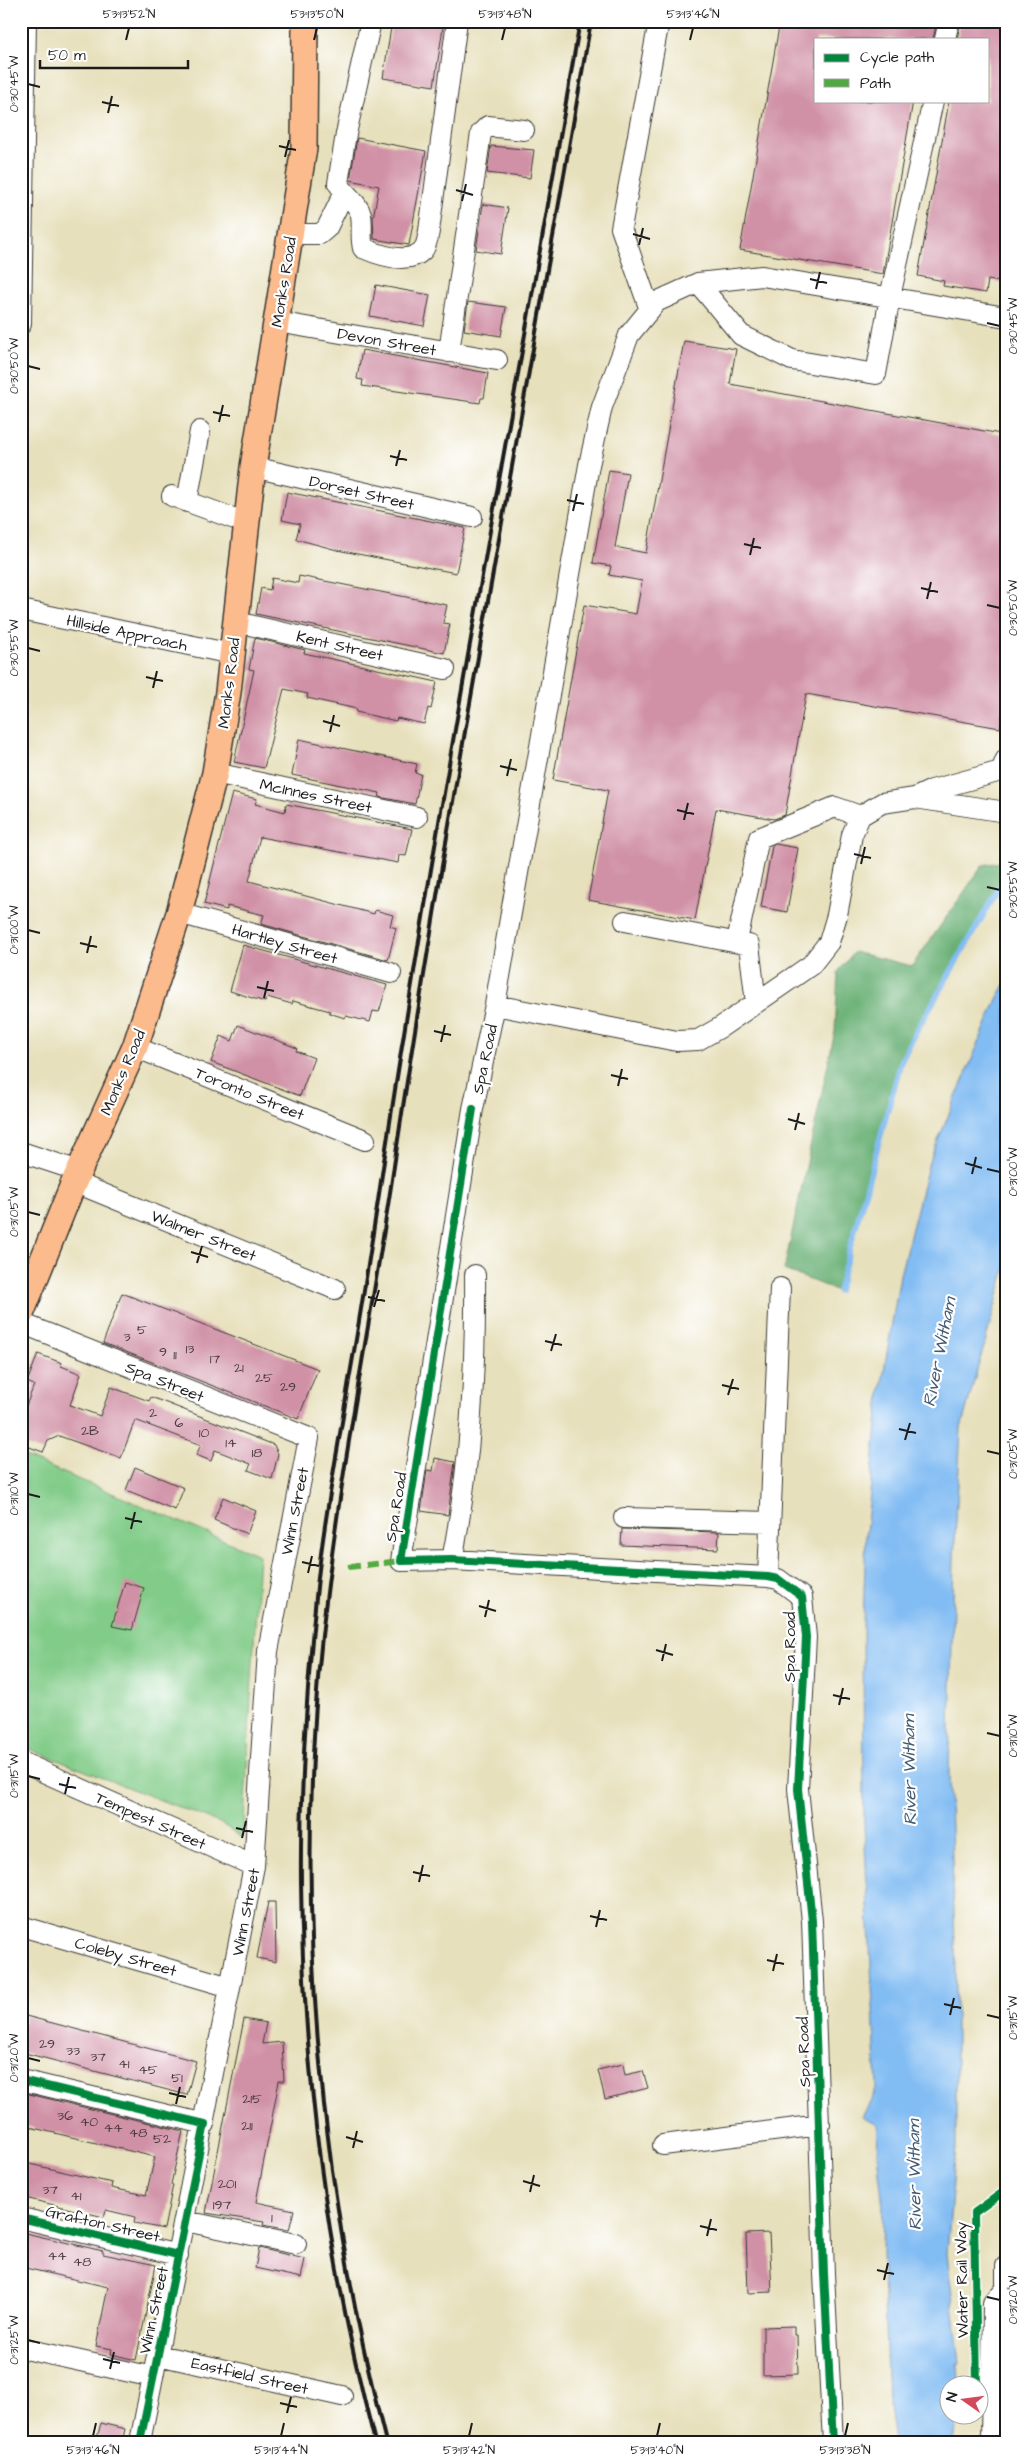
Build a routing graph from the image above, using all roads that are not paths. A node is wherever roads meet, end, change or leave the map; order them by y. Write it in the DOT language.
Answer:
graph roads {
  1 [pos="26,21"];
  2 [pos="306,21"];
  3 [pos="371,21"];
  4 [pos="457,21"];
  5 [pos="659,21"];
  6 [pos="948,21"];
  7 [pos="945,38"];
  8 [pos="933,102"];
  9 [pos="524,130"];
  10 [pos="344,193"];
  11 [pos="291,234"];
  12 [pos="698,283"];
  13 [pos="890,297"];
  14 [pos="650,310"];
  15 [pos="1006,317"];
  16 [pos="277,322"];
  17 [pos="21,324"];
  18 [pos="449,352"];
  19 [pos="497,360"];
  20 [pos="200,431"];
  21 [pos="253,467"];
  22 [pos="472,517"];
  23 [pos="246,523"];
  24 [pos="21,610"];
  25 [pos="236,622"];
  26 [pos="232,654"];
  27 [pos="445,668"];
  28 [pos="1006,759"];
  29 [pos="215,773"];
  30 [pos="915,798"];
  31 [pos="1006,812"];
  32 [pos="860,816"];
  33 [pos="417,817"];
  34 [pos="180,913"];
  35 [pos="625,921"];
  36 [pos="736,941"];
  37 [pos="391,973"];
  38 [pos="756,1002"];
  39 [pos="495,1005"];
  40 [pos="135,1047"];
  41 [pos="365,1140"];
  42 [pos="21,1152"];
  43 [pos="76,1176"];
  44 [pos="475,1275"];
  45 [pos="780,1288"];
  46 [pos="335,1289"];
  47 [pos="22,1314"];
  48 [pos="309,1438"];
  49 [pos="624,1518"];
  50 [pos="770,1522"];
  51 [pos="452,1560"];
  52 [pos="768,1577"];
  53 [pos="21,1762"];
  54 [pos="254,1866"];
  55 [pos="21,1926"];
  56 [pos="230,1987"];
  57 [pos="21,2080"];
  58 [pos="205,2124"];
  59 [pos="820,2125"];
  60 [pos="663,2145"];
  61 [pos="21,2218"];
  62 [pos="185,2220"];
  63 [pos="296,2244"];
  64 [pos="178,2255"];
  65 [pos="1006,2266"];
  66 [pos="1006,2283"];
  67 [pos="1006,2288"];
  68 [pos="21,2348"];
  69 [pos="158,2355"];
  70 [pos="153,2377"];
  71 [pos="342,2396"];
  72 [pos="140,2442"];
  73 [pos="833,2442"];
  74 [pos="991,2442"];
  1 -- 17 [label="street"];
  2 -- 11 [label="main road, Monks Road"];
  3 -- 10 [label="street"];
  4 -- 10 [label="street"];
  5 -- 14 [label="street"];
  6 -- 7 [label="street"];
  8 -- 13 [label="street"];
  9 -- 18 [label="street"];
  10 -- 11 [label="street"];
  11 -- 16 [label="main road, Monks Road"];
  12 -- 13 [label="street, Spa Road"];
  12 -- 13 [label="street"];
  12 -- 14 [label="street, Spa Road"];
  13 -- 15 [label="street, Spa Road"];
  14 -- 39 [label="street, Spa Road"];
  16 -- 18 [label="street, Devon Street"];
  16 -- 21 [label="main road, Monks Road"];
  18 -- 19 [label="street, Devon Street"];
  20 -- 23 [label="street"];
  21 -- 22 [label="street, Dorset Street"];
  21 -- 23 [label="main road, Monks Road"];
  23 -- 25 [label="main road, Monks Road"];
  24 -- 26 [label="street, Hillside Approach"];
  25 -- 26 [label="main road, Monks Road"];
  25 -- 27 [label="street, Kent Street"];
  26 -- 29 [label="main road, Monks Road"];
  28 -- 30 [label="street"];
  29 -- 33 [label="street, McInnes Street"];
  29 -- 34 [label="main road, Monks Road"];
  30 -- 31 [label="street"];
  30 -- 32 [label="street"];
  32 -- 36 [label="street"];
  32 -- 38 [label="street"];
  34 -- 37 [label="street, Hartley Street"];
  34 -- 40 [label="main road, Monks Road"];
  35 -- 36 [label="street"];
  36 -- 38 [label="street"];
  38 -- 39 [label="street"];
  39 -- 51 [label="street, Spa Road"];
  40 -- 41 [label="street, Toronto Street"];
  40 -- 43 [label="main road, Monks Road"];
  42 -- 43 [label="street, Walmer Street"];
  43 -- 46 [label="street, Walmer Street"];
  43 -- 47 [label="main road, Monks Road"];
  44 -- 51 [label="street"];
  45 -- 50 [label="street"];
  47 -- 48 [label="street, Spa Street"];
  48 -- 54 [label="street, Winn Street"];
  49 -- 50 [label="street"];
  50 -- 52 [label="street"];
  51 -- 52 [label="street, Spa Road"];
  52 -- 59 [label="street, Spa Road"];
  53 -- 54 [label="street, Tempest Street"];
  54 -- 56 [label="street, Winn Street"];
  55 -- 56 [label="street, Coleby Street"];
  56 -- 58 [label="street, Winn Street"];
  57 -- 58 [label="street"];
  58 -- 62 [label="street, Winn Street"];
  59 -- 60 [label="street"];
  59 -- 73 [label="street, Spa Road"];
  61 -- 64 [label="street, Grafton Street"];
  62 -- 63 [label="street"];
  62 -- 64 [label="street, Winn Street"];
  64 -- 69 [label="street, Winn Street"];
  65 -- 66 [label="street"];
  67 -- 74 [label="street"];
  68 -- 70 [label="street"];
  69 -- 70 [label="street, Winn Street"];
  69 -- 71 [label="street, Eastfield Street"];
  70 -- 72 [label="street, Winn Street"];
}
